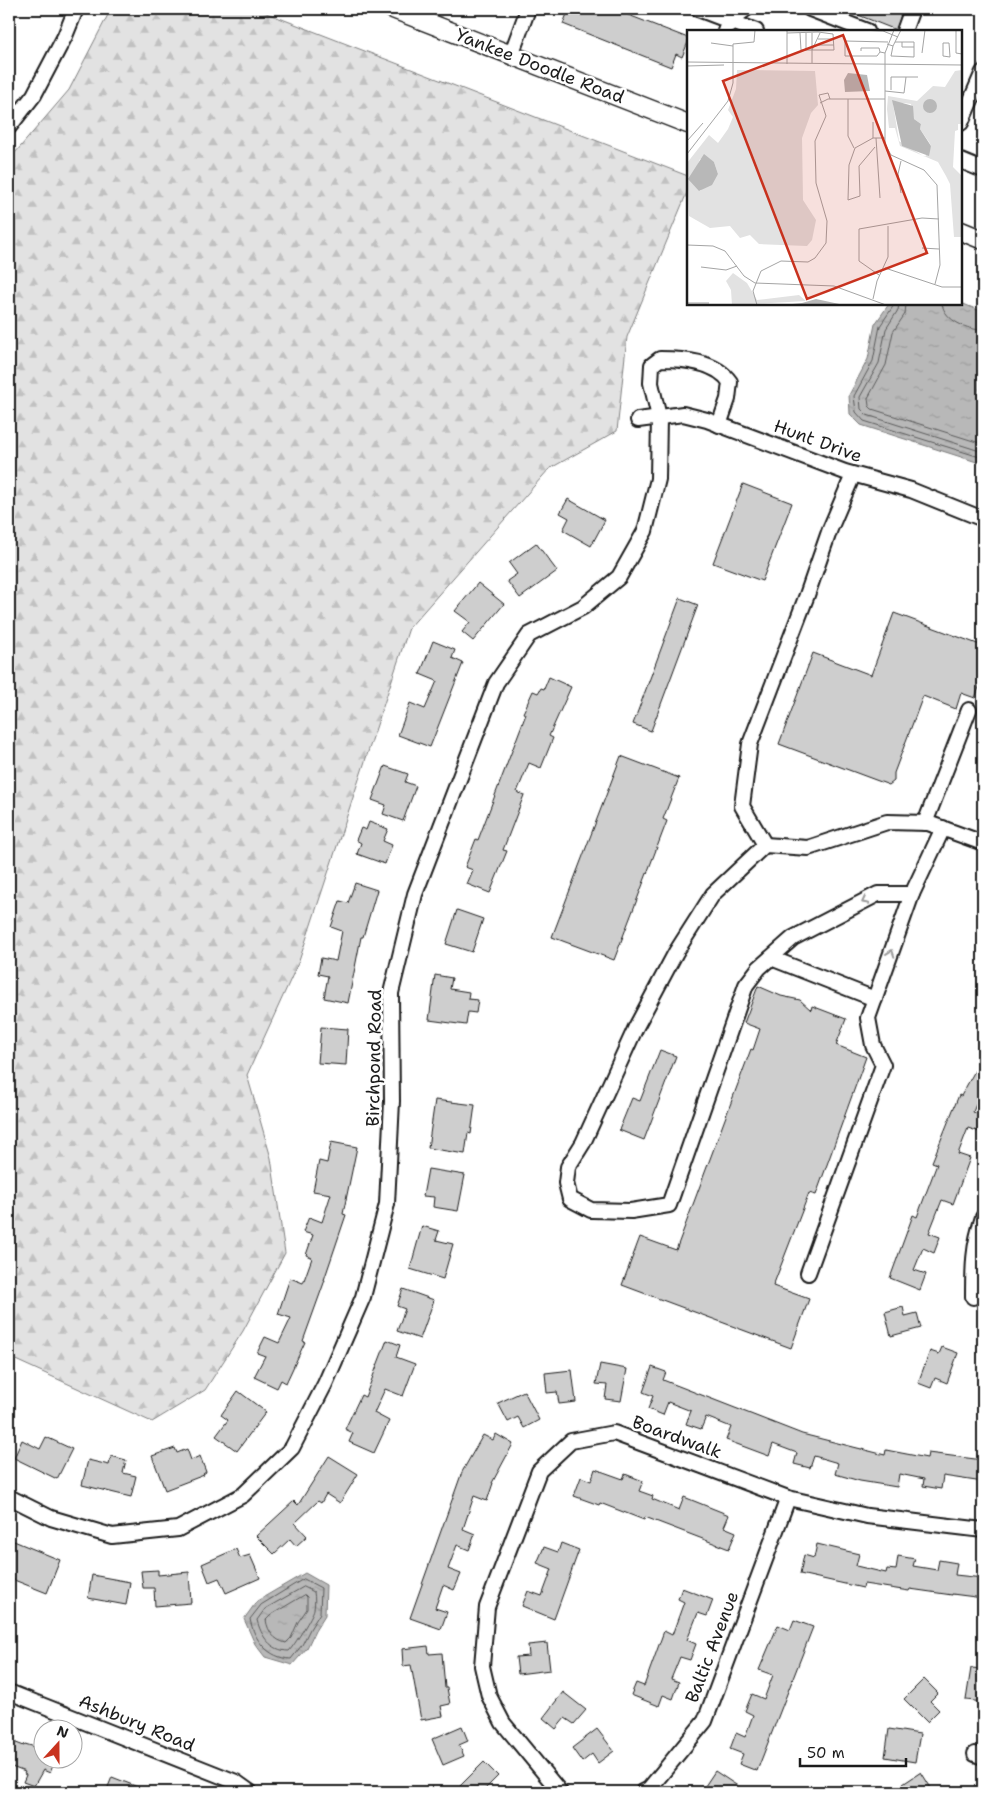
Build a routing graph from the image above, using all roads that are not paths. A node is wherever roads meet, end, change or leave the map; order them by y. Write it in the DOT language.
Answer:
graph roads {
  1 [pos="76,9"];
  2 [pos="393,9"];
  3 [pos="528,9"];
  4 [pos="698,9"];
  5 [pos="746,9"];
  6 [pos="810,9"];
  7 [pos="912,9"];
  8 [pos="728,20"];
  9 [pos="753,30"];
  10 [pos="864,30"];
  11 [pos="904,30"];
  12 [pos="511,55"];
  13 [pos="983,72"];
  14 [pos="962,121"];
  15 [pos="687,124"];
  16 [pos="9,128"];
  17 [pos="962,161"];
  18 [pos="983,170"];
  19 [pos="962,231"];
  20 [pos="983,240"];
  21 [pos="659,417"];
  22 [pos="638,420"];
  23 [pos="719,425"];
  24 [pos="852,475"];
  25 [pos="983,519"];
  26 [pos="969,710"];
  27 [pos="925,823"];
  28 [pos="943,828"];
  29 [pos="983,843"];
  30 [pos="765,845"];
  31 [pos="912,894"];
  32 [pos="771,958"];
  33 [pos="875,999"];
  34 [pos="983,1217"];
  35 [pos="808,1273"];
  36 [pos="973,1297"];
  37 [pos="9,1497"];
  38 [pos="788,1498"];
  39 [pos="983,1530"];
  40 [pos="9,1692"];
  41 [pos="648,1791"];
  42 [pos="250,1792"];
  43 [pos="560,1792"];
  1 -- 16 [label="street"];
  2 -- 12 [label="main road, Yankee Doodle Road"];
  3 -- 12 [label="street"];
  4 -- 8 [label="street"];
  5 -- 8 [label="street"];
  6 -- 10 [label="street"];
  7 -- 11 [label="street"];
  8 -- 9 [label="street"];
  12 -- 15 [label="main road, Yankee Doodle Road"];
  13 -- 14 [label="street"];
  17 -- 18 [label="street"];
  19 -- 20 [label="main road"];
  21 -- 22 [label="street, Hunt Drive"];
  21 -- 23 [label="street, Hunt Drive"];
  21 -- 23 [label="street, Birchpond Road"];
  21 -- 37 [label="street, Birchpond Road"];
  23 -- 24 [label="street, Hunt Drive"];
  24 -- 25 [label="street, Hunt Drive"];
  24 -- 30 [label="street"];
  26 -- 27 [label="street"];
  27 -- 28 [label="street"];
  27 -- 30 [label="street"];
  28 -- 29 [label="street"];
  28 -- 31 [label="street"];
  30 -- 32 [label="street"];
  31 -- 32 [label="street, one-way"];
  33 -- 31 [label="street, one-way"];
  32 -- 33 [label="street"];
  33 -- 35 [label="street"];
  34 -- 36 [label="street"];
  38 -- 39 [label="street, Boardwalk"];
  38 -- 41 [label="street, Baltic Avenue"];
  38 -- 43 [label="street, Boardwalk"];
  40 -- 42 [label="street, Ashbury Road"];
}
